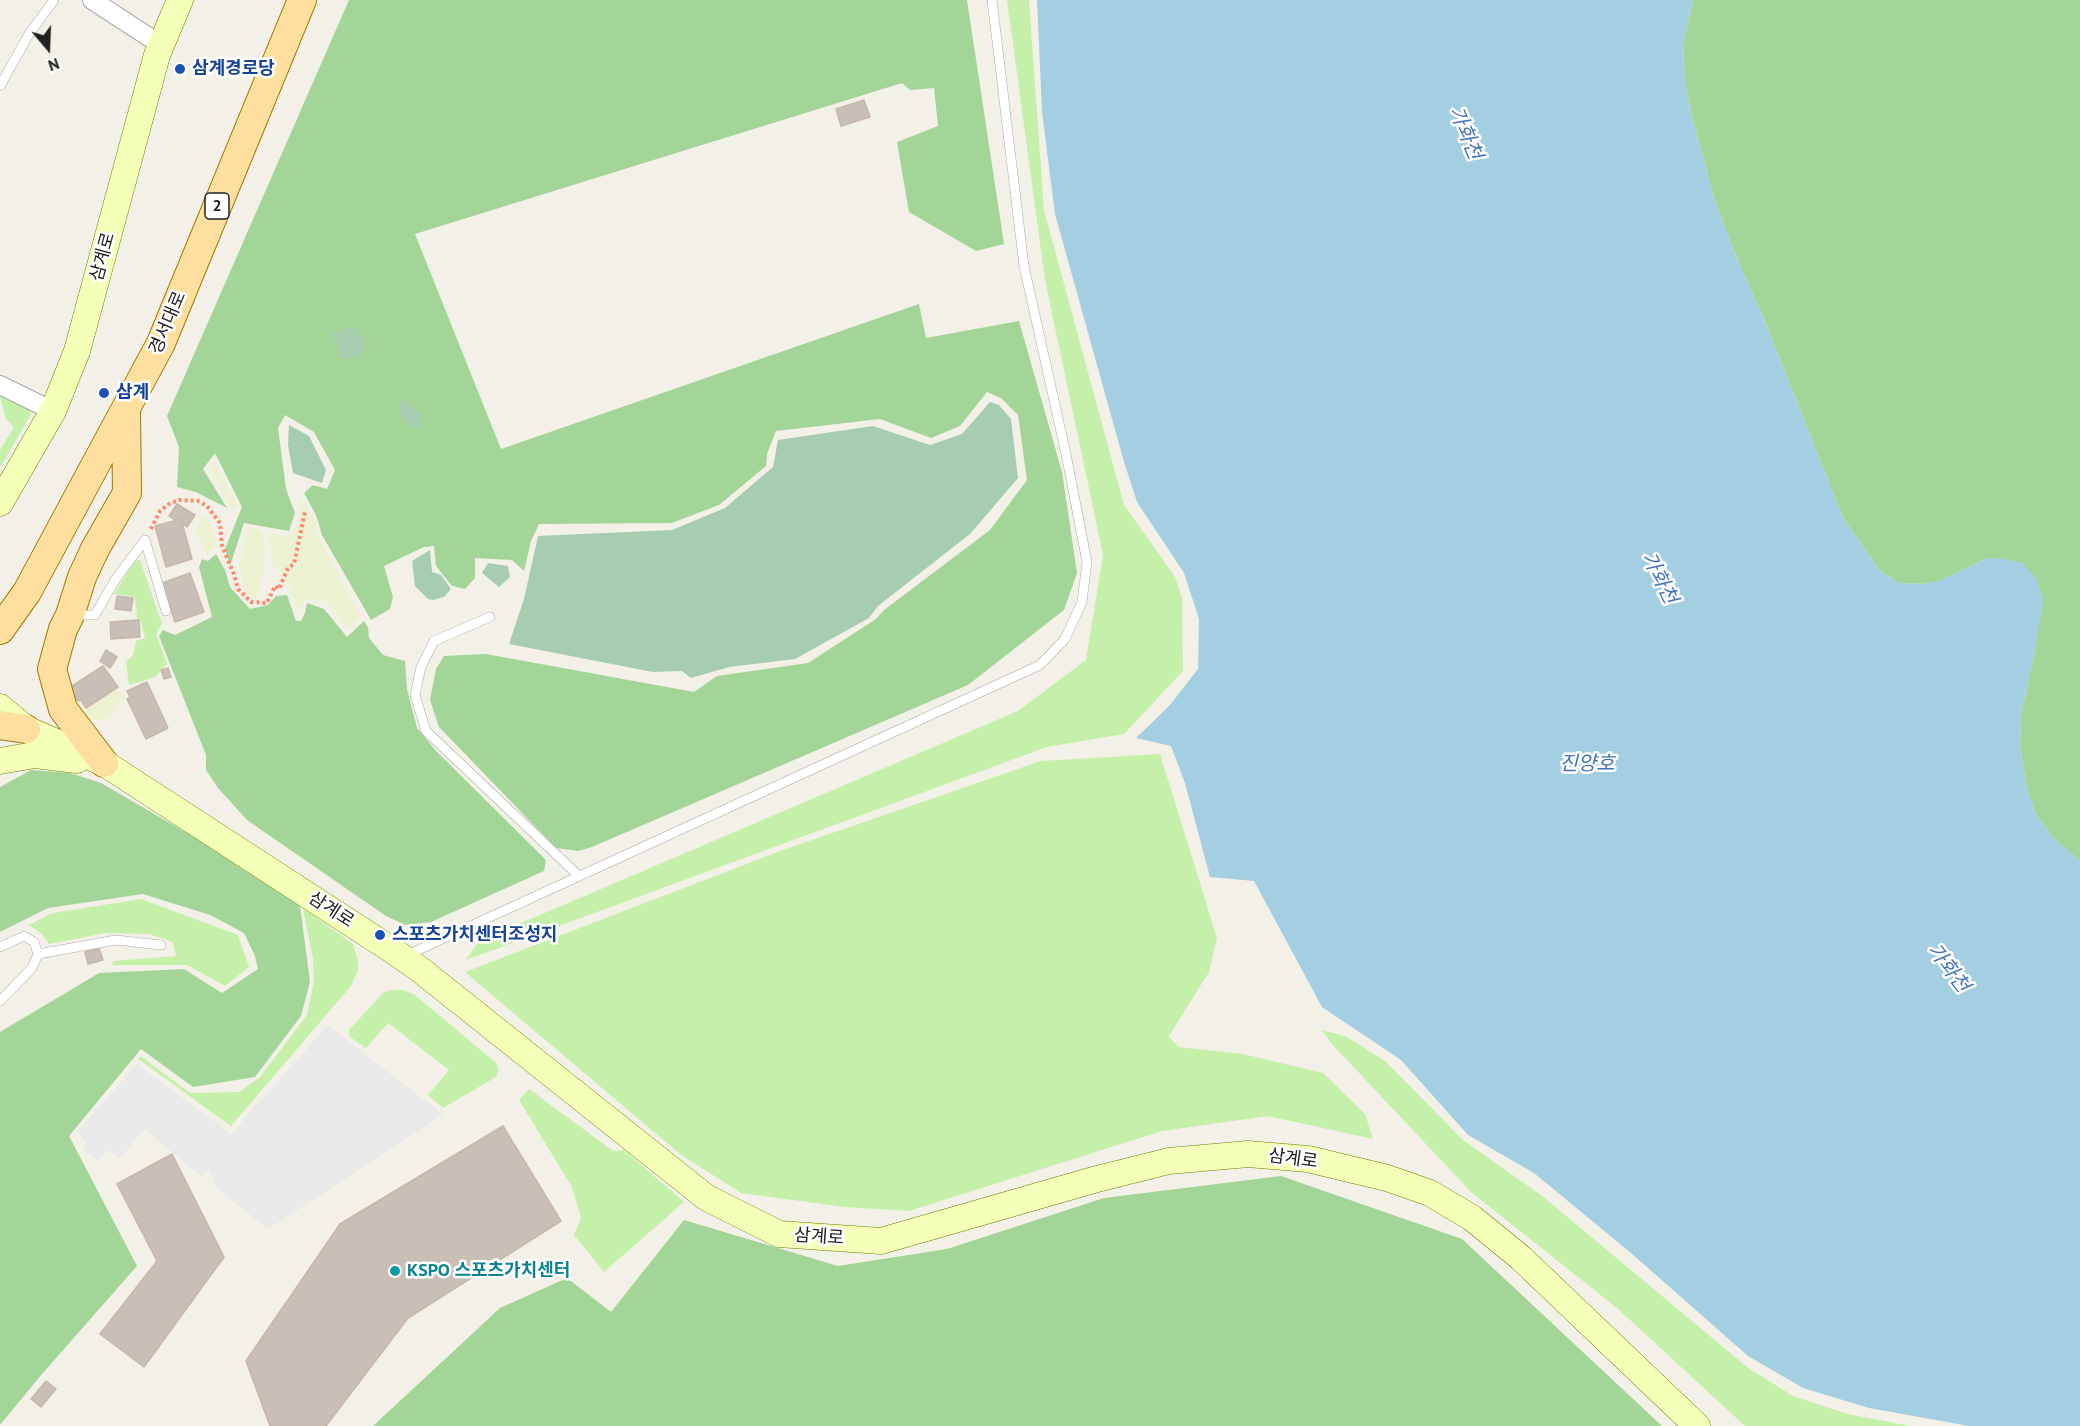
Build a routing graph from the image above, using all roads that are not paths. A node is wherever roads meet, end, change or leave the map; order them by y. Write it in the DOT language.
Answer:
graph roads {
  1 [pos="54,0"];
  2 [pos="92,0"];
  3 [pos="180,0"];
  4 [pos="302,0"];
  5 [pos="992,0"];
  6 [pos="161,45"];
  7 [pos="0,86"];
  8 [pos="0,385"];
  9 [pos="53,411"];
  10 [pos="126,411"];
  11 [pos="0,502"];
  12 [pos="27,592"];
  13 [pos="0,603"];
  14 [pos="166,611"];
  15 [pos="70,615"];
  16 [pos="490,617"];
  17 [pos="0,630"];
  18 [pos="0,707"];
  19 [pos="13,727"];
  20 [pos="0,761"];
  21 [pos="104,763"];
  22 [pos="579,876"];
  23 [pos="160,945"];
  24 [pos="0,947"];
  25 [pos="38,954"];
  26 [pos="402,957"];
  27 [pos="0,1001"];
  28 [pos="1697,1426"];
  1 -- 7 [label="lane"];
  2 -- 6 [label="street"];
  3 -- 6 [label="street, 삼계로"];
  4 -- 10 [label="main road, 경서대로 / 2"];
  5 -- 22 [label="lane"];
  6 -- 9 [label="street, 삼계로"];
  8 -- 9 [label="street"];
  9 -- 11 [label="street, 삼계로"];
  10 -- 12 [label="main road, 경서대로 / 2"];
  10 -- 15 [label="main road"];
  12 -- 13 [label="main road"];
  12 -- 17 [label="main road, 경서대로 / 2"];
  14 -- 15 [label="lane"];
  15 -- 21 [label="main road"];
  16 -- 22 [label="lane"];
  18 -- 19 [label="street, 삼계로"];
  19 -- 21 [label="street, 삼계로"];
  20 -- 21 [label="street"];
  21 -- 26 [label="street, 삼계로"];
  22 -- 26 [label="lane"];
  23 -- 25 [label="lane"];
  24 -- 25 [label="lane"];
  25 -- 27 [label="lane"];
  26 -- 28 [label="street, 삼계로"];
}
